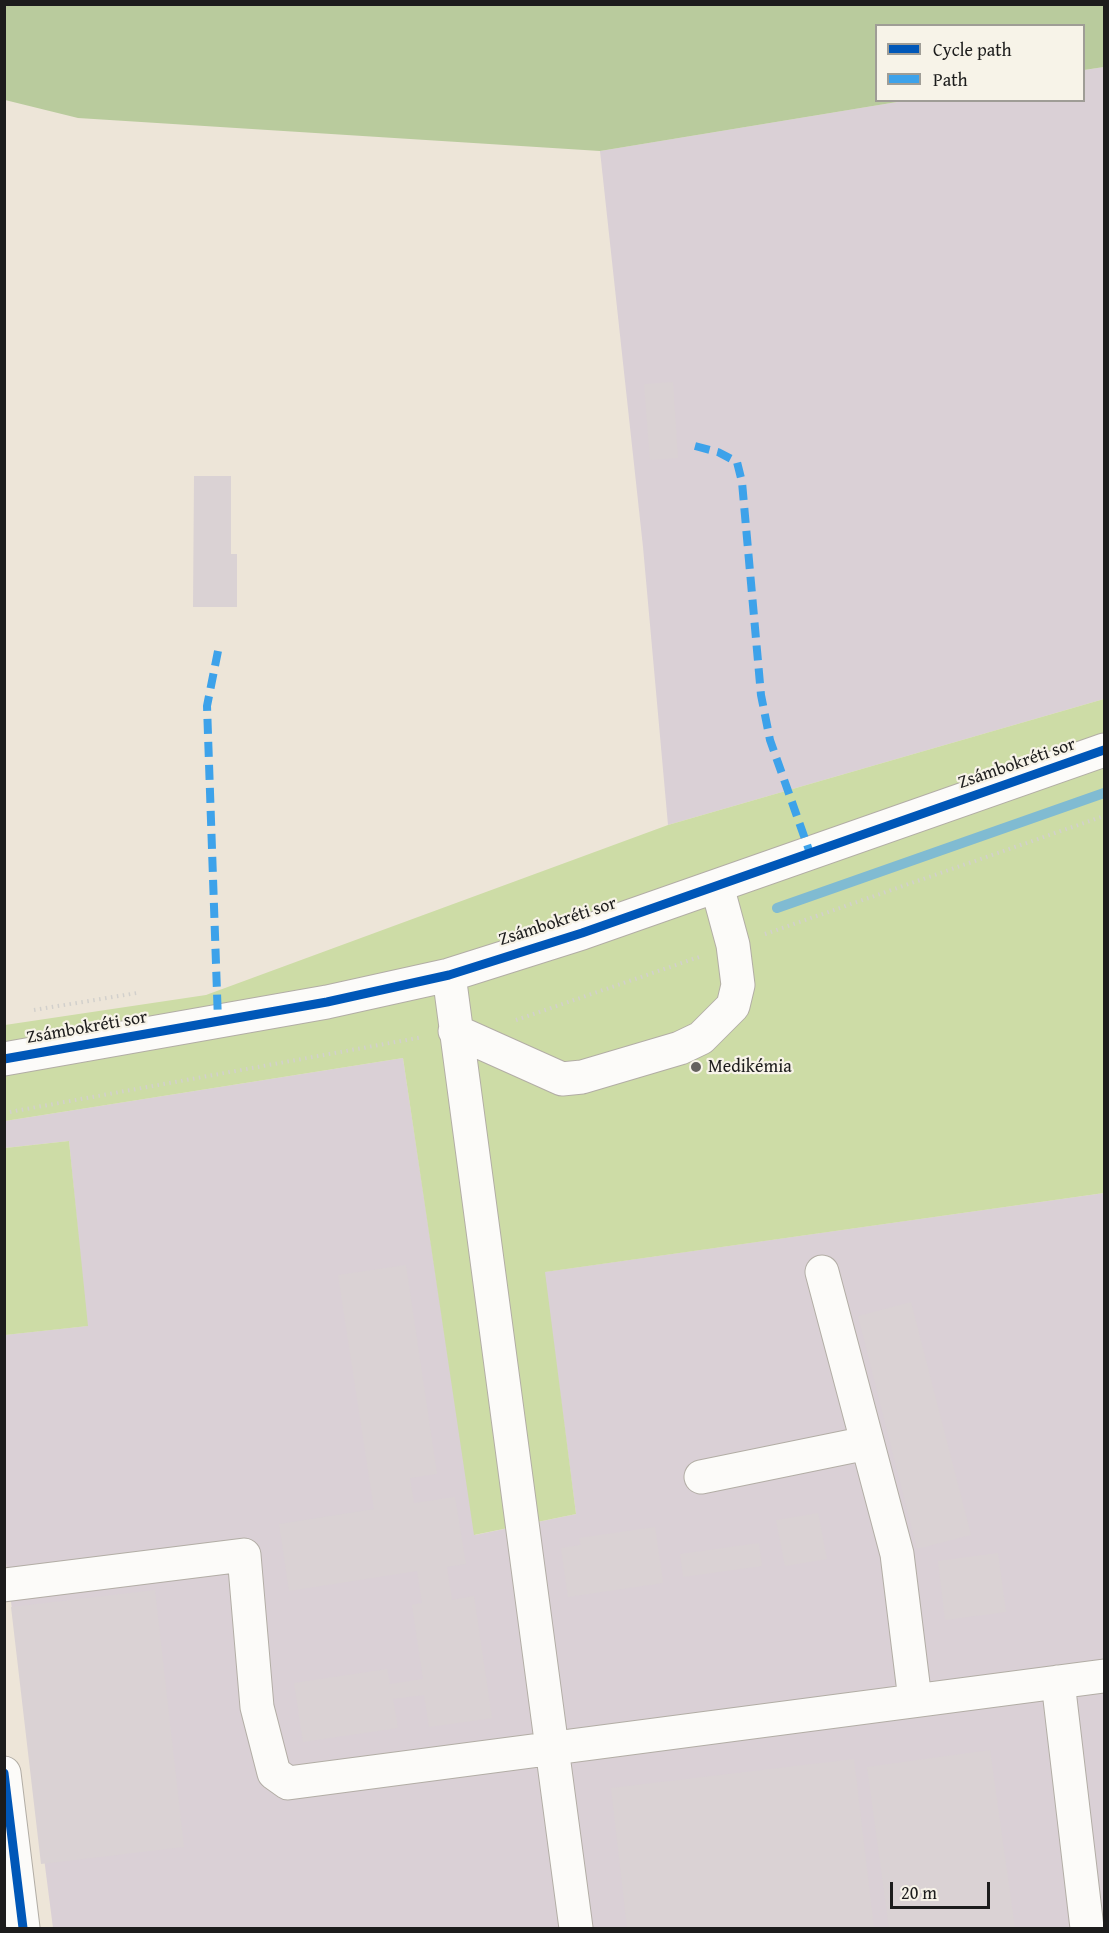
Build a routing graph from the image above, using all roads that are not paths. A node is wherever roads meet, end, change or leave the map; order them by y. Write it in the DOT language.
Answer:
graph roads {
  1 [pos="1104,750"];
  2 [pos="717,886"];
  3 [pos="449,975"];
  4 [pos="455,1031"];
  5 [pos="4,1059"];
  6 [pos="822,1272"];
  7 [pos="867,1443"];
  8 [pos="700,1478"];
  9 [pos="4,1585"];
  10 [pos="1104,1676"];
  11 [pos="1058,1682"];
  12 [pos="915,1700"];
  13 [pos="550,1748"];
  14 [pos="4,1773"];
  15 [pos="12,1898"];
  16 [pos="23,1929"];
  17 [pos="576,1929"];
  18 [pos="1087,1929"];
  1 -- 2 [label="street, Zsámbokréti sor"];
  2 -- 3 [label="street, Zsámbokréti sor"];
  2 -- 4 [label="street"];
  3 -- 4 [label="street"];
  3 -- 5 [label="street, Zsámbokréti sor"];
  4 -- 13 [label="street"];
  6 -- 7 [label="street"];
  7 -- 8 [label="street"];
  7 -- 12 [label="street"];
  9 -- 13 [label="street"];
  10 -- 11 [label="street"];
  11 -- 12 [label="street"];
  11 -- 18 [label="street"];
  12 -- 13 [label="street"];
  13 -- 17 [label="street"];
  14 -- 15 [label="street"];
  15 -- 16 [label="street"];
}
